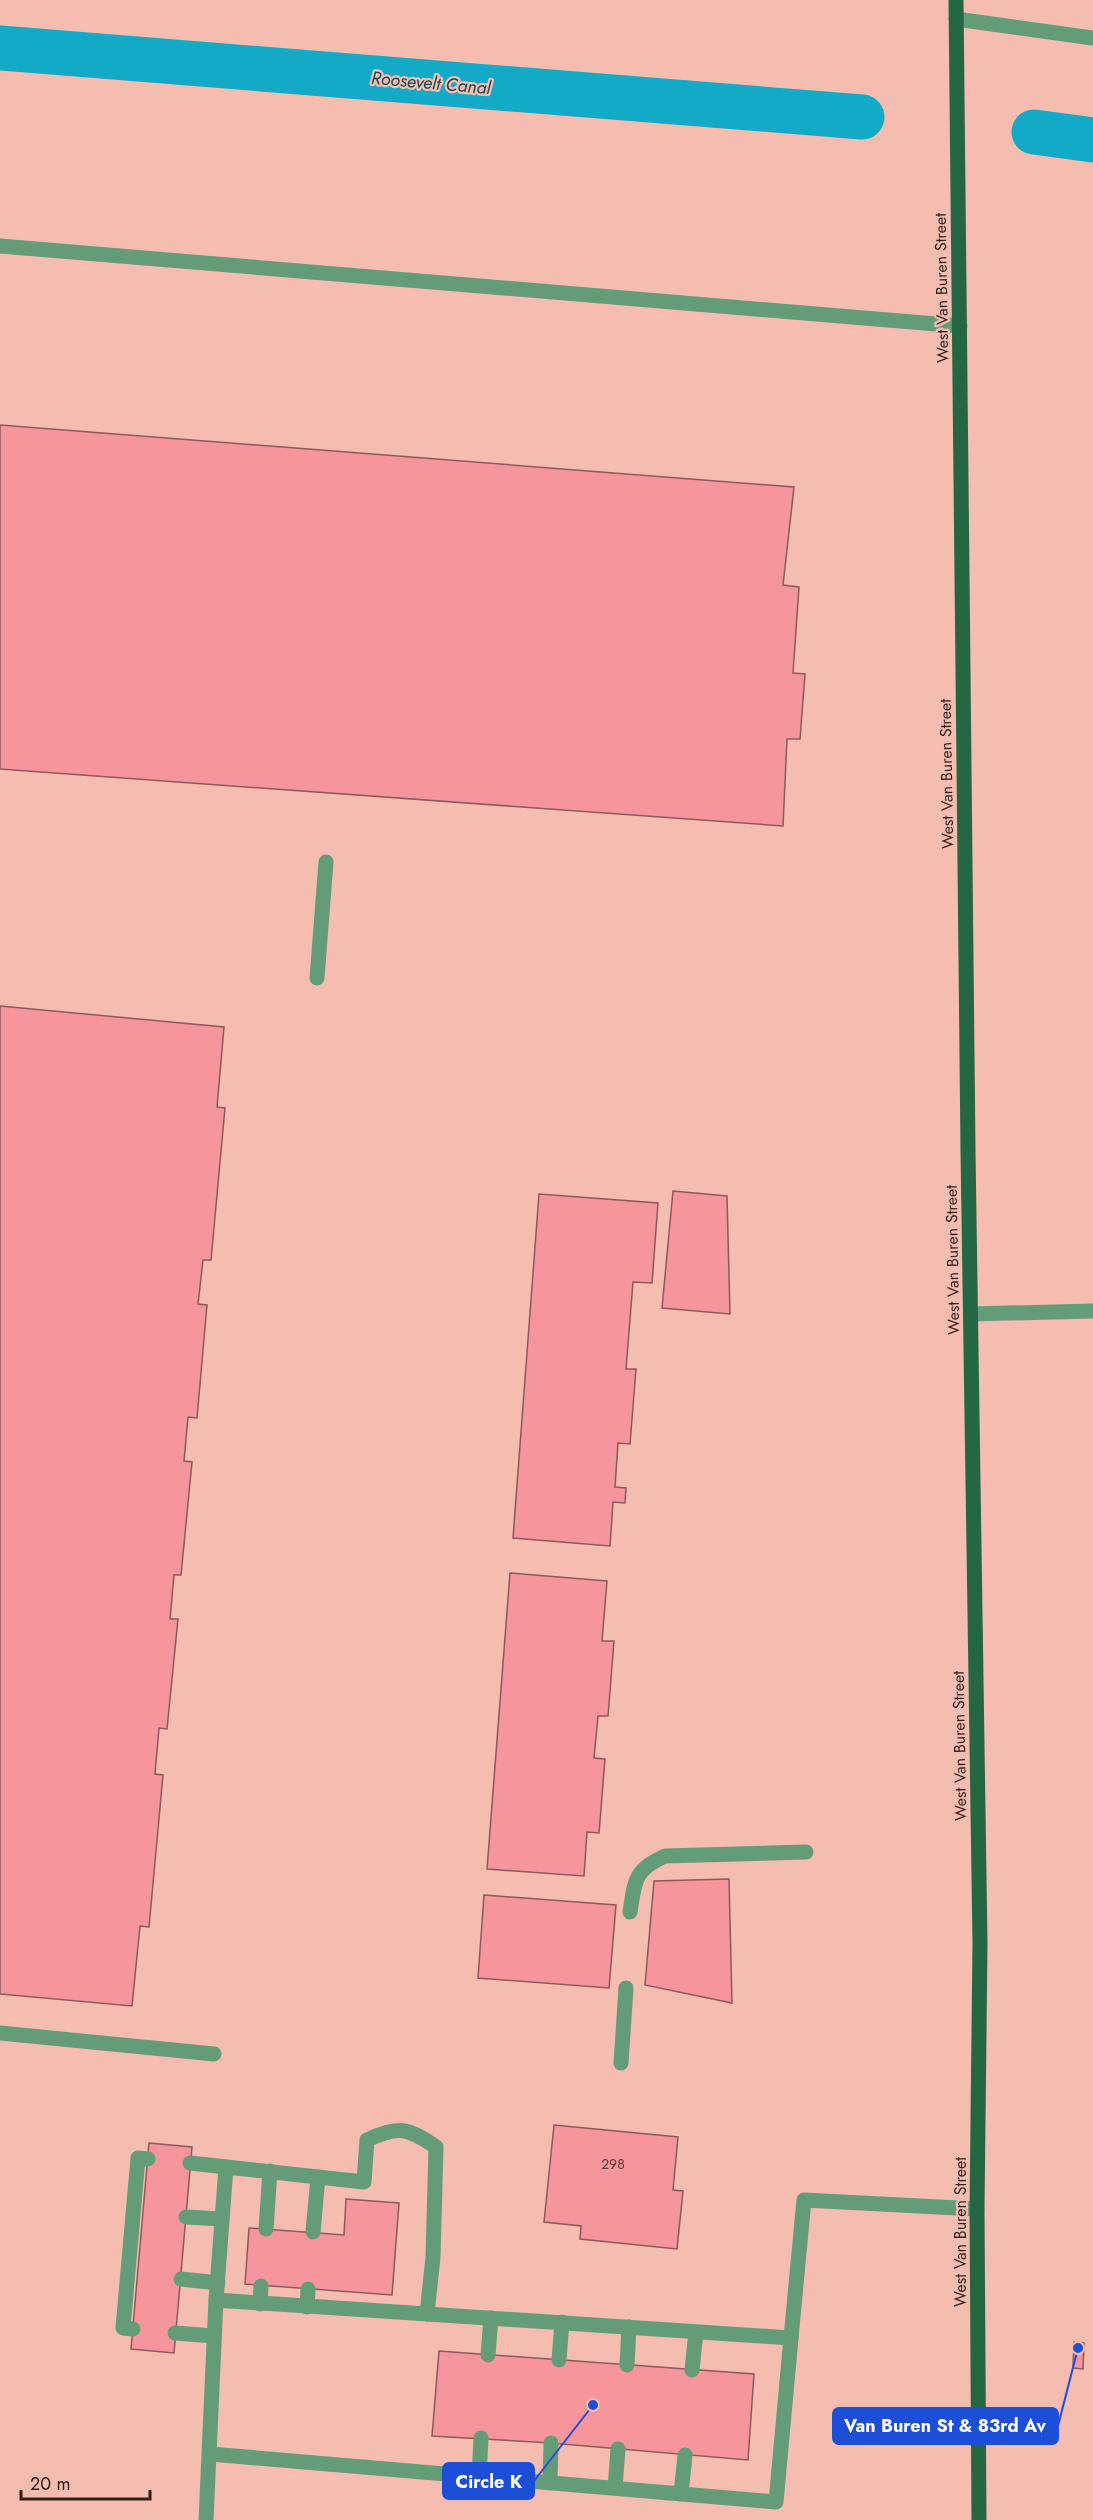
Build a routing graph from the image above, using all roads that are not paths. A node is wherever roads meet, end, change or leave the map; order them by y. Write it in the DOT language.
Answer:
graph roads {
  1 [pos="956,0"];
  2 [pos="956,19"];
  3 [pos="1093,38"];
  4 [pos="0,246"];
  5 [pos="960,326"];
  6 [pos="326,862"];
  7 [pos="317,978"];
  8 [pos="1093,1311"];
  9 [pos="970,1314"];
  10 [pos="806,1852"];
  11 [pos="630,1912"];
  12 [pos="626,1988"];
  13 [pos="0,2033"];
  14 [pos="214,2054"];
  15 [pos="621,2063"];
  16 [pos="148,2159"];
  17 [pos="190,2163"];
  18 [pos="226,2167"];
  19 [pos="270,2171"];
  20 [pos="318,2177"];
  21 [pos="978,2209"];
  22 [pos="186,2217"];
  23 [pos="222,2219"];
  24 [pos="266,2229"];
  25 [pos="313,2232"];
  26 [pos="181,2279"];
  27 [pos="218,2283"];
  28 [pos="261,2286"];
  29 [pos="308,2289"];
  30 [pos="216,2300"];
  31 [pos="260,2304"];
  32 [pos="307,2307"];
  33 [pos="427,2313"];
  34 [pos="491,2318"];
  35 [pos="561,2322"];
  36 [pos="629,2327"];
  37 [pos="133,2329"];
  38 [pos="696,2332"];
  39 [pos="175,2333"];
  40 [pos="214,2336"];
  41 [pos="791,2338"];
  42 [pos="488,2355"];
  43 [pos="559,2360"];
  44 [pos="627,2365"];
  45 [pos="692,2370"];
  46 [pos="480,2438"];
  47 [pos="551,2443"];
  48 [pos="618,2449"];
  49 [pos="210,2454"];
  50 [pos="685,2455"];
  51 [pos="479,2476"];
  52 [pos="550,2483"];
  53 [pos="615,2488"];
  54 [pos="681,2494"];
  55 [pos="206,2520"];
  56 [pos="979,2520"];
  1 -- 2 [label="main road, West Van Buren Street"];
  2 -- 3 [label="lane"];
  2 -- 5 [label="main road, West Van Buren Street"];
  4 -- 5 [label="lane"];
  5 -- 9 [label="main road, West Van Buren Street"];
  6 -- 7 [label="lane"];
  8 -- 9 [label="lane"];
  9 -- 21 [label="main road, West Van Buren Street"];
  10 -- 11 [label="lane"];
  12 -- 15 [label="lane"];
  13 -- 14 [label="lane"];
  16 -- 37 [label="lane"];
  17 -- 18 [label="lane"];
  18 -- 19 [label="lane"];
  18 -- 23 [label="lane"];
  19 -- 20 [label="lane"];
  19 -- 24 [label="lane"];
  20 -- 25 [label="lane"];
  20 -- 33 [label="lane"];
  21 -- 41 [label="lane"];
  21 -- 56 [label="main road, West Van Buren Street"];
  22 -- 23 [label="lane"];
  23 -- 27 [label="lane"];
  26 -- 27 [label="lane"];
  27 -- 30 [label="lane"];
  28 -- 31 [label="lane"];
  29 -- 32 [label="lane"];
  30 -- 31 [label="lane"];
  30 -- 40 [label="lane"];
  31 -- 32 [label="lane"];
  32 -- 33 [label="lane"];
  33 -- 34 [label="lane"];
  34 -- 35 [label="lane"];
  34 -- 42 [label="lane"];
  35 -- 36 [label="lane"];
  35 -- 43 [label="lane"];
  36 -- 38 [label="lane"];
  36 -- 44 [label="lane"];
  38 -- 41 [label="lane"];
  38 -- 45 [label="lane"];
  39 -- 40 [label="lane"];
  40 -- 49 [label="lane"];
  41 -- 54 [label="lane"];
  46 -- 51 [label="lane"];
  47 -- 52 [label="lane"];
  48 -- 53 [label="lane"];
  49 -- 51 [label="lane"];
  49 -- 55 [label="lane"];
  50 -- 54 [label="lane"];
  51 -- 52 [label="lane"];
  52 -- 53 [label="lane"];
  53 -- 54 [label="lane"];
}
